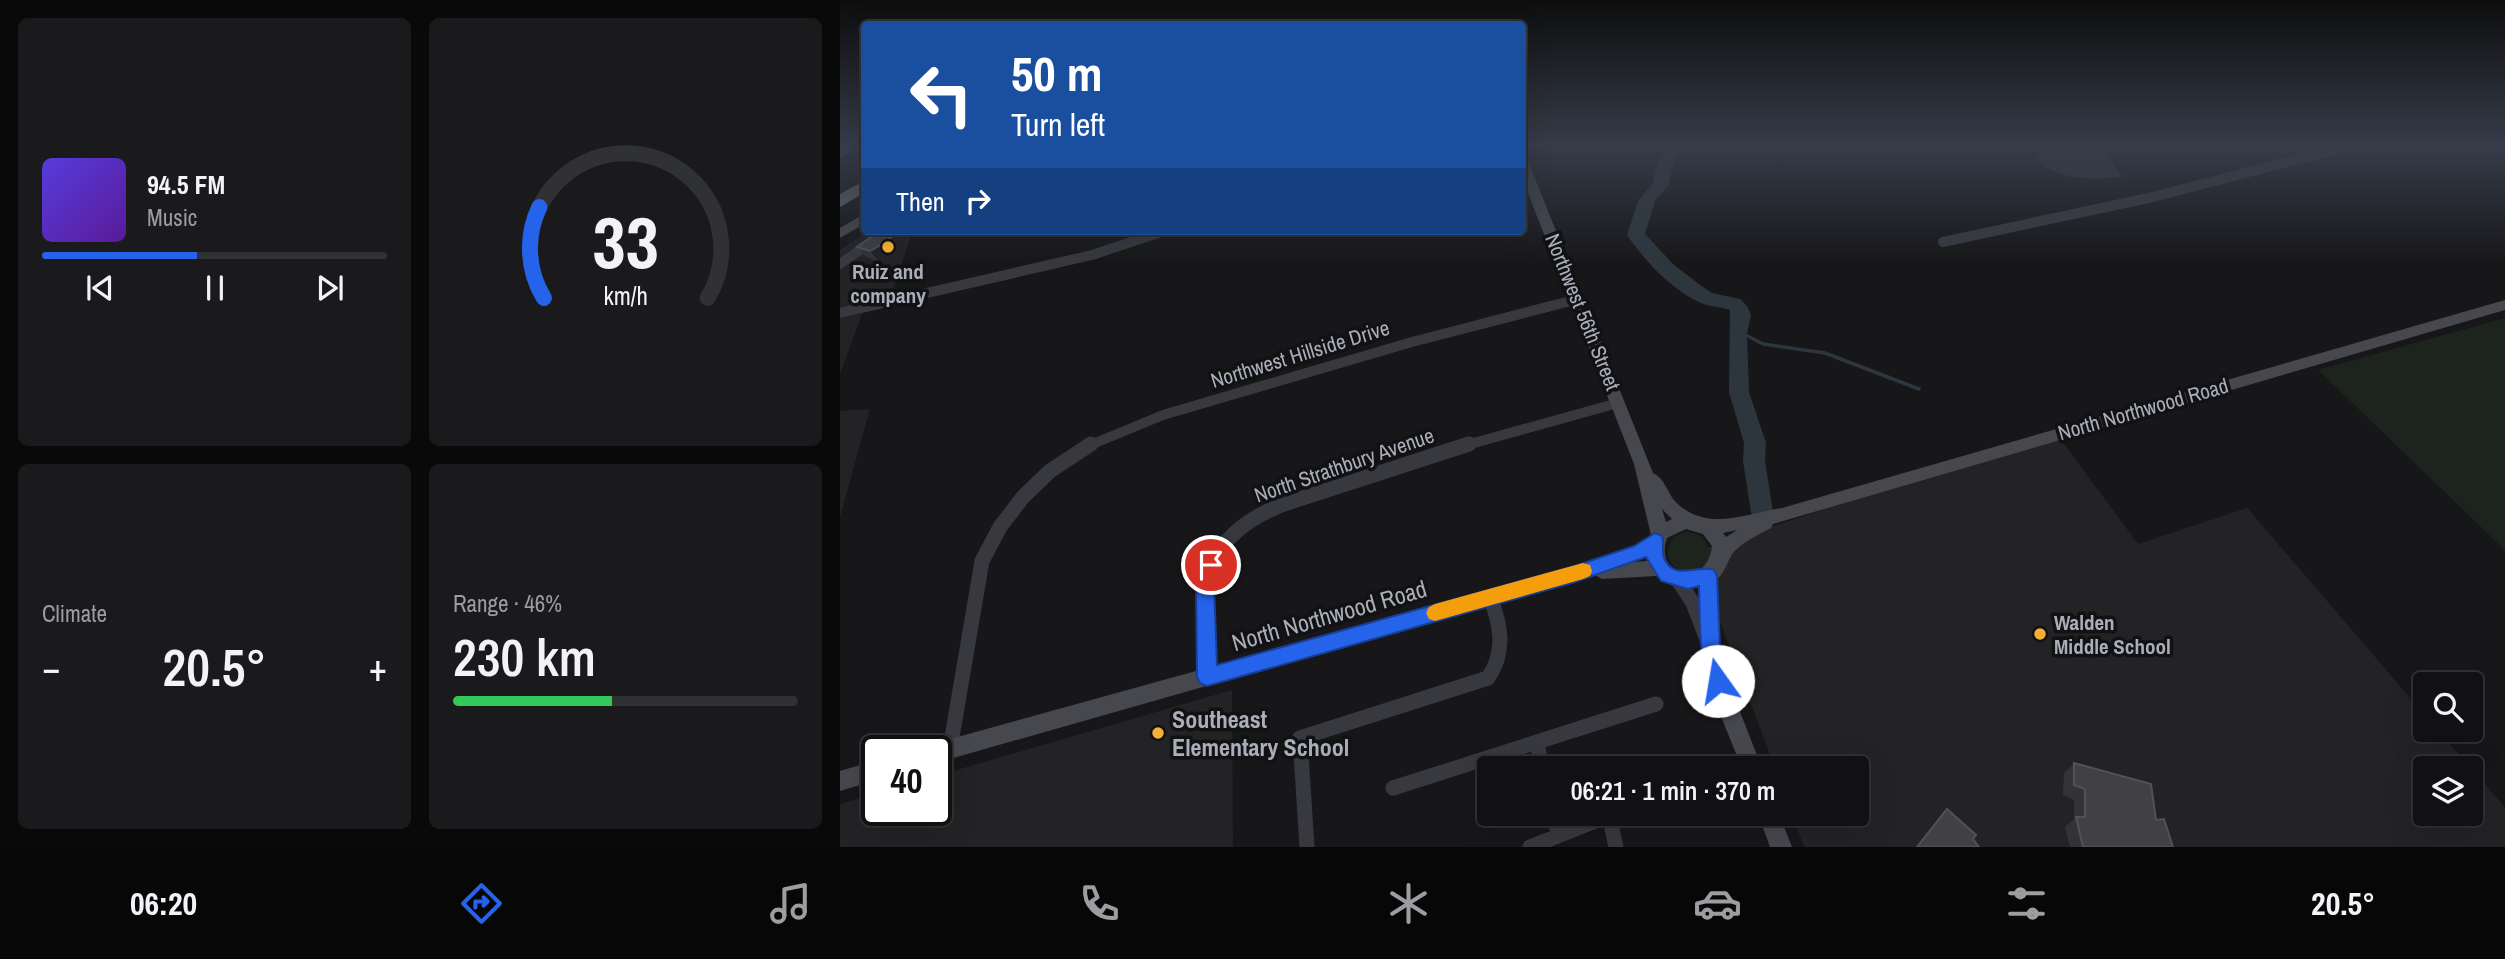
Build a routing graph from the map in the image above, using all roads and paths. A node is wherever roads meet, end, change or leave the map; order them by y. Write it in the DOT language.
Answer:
graph roads {
  1 [pos="1532,186"];
  2 [pos="2197,186"];
  3 [pos="861,188"];
  4 [pos="840,202"];
  5 [pos="861,222"];
  6 [pos="840,234"];
  7 [pos="881,235"];
  8 [pos="1152,235"];
  9 [pos="1943,242"];
  10 [pos="840,264"];
  11 [pos="1578,299"];
  12 [pos="2505,305"];
  13 [pos="840,313"];
  14 [pos="1618,403"];
  15 [pos="1642,464"];
  16 [pos="1782,515"];
  17 [pos="1685,521"];
  18 [pos="1709,528"];
  19 [pos="1658,537"];
  20 [pos="1722,553"];
  21 [pos="1659,568"];
  22 [pos="1575,574"];
  23 [pos="1708,576"];
  24 [pos="1678,580"];
  25 [pos="1490,597"];
  26 [pos="1710,647"];
  27 [pos="1207,677"];
  28 [pos="1656,704"];
  29 [pos="946,735"];
  30 [pos="1536,744"];
  31 [pos="952,748"];
  32 [pos="1539,756"];
  33 [pos="1747,756"];
  34 [pos="861,775"];
  35 [pos="840,781"];
  36 [pos="1393,788"];
  37 [pos="1556,826"];
  38 [pos="1578,826"];
  39 [pos="1613,826"];
  40 [pos="1773,826"];
  41 [pos="1558,833"];
  42 [pos="1307,847"];
  43 [pos="1530,847"];
  44 [pos="1616,847"];
  45 [pos="1781,847"];
  1 -- 11 [label="street, Northwest 56th Street"];
  2 -- 9 [label="street"];
  3 -- 4 [label="highway"];
  5 -- 6 [label="street"];
  7 -- 10 [label="street"];
  8 -- 13 [label="street"];
  11 -- 14 [label="street, Northwest 56th Street"];
  11 -- 29 [label="street, Northwest Hillside Drive"];
  12 -- 16 [label="street, North Northwood Road"];
  14 -- 15 [label="street, Northwest 56th Street"];
  14 -- 27 [label="street, North Strathbury Avenue"];
  15 -- 17 [label="street, Northwest 56th Street"];
  15 -- 19 [label="street, Northwest 56th Street"];
  16 -- 18 [label="street, North Northwood Road"];
  16 -- 20 [label="street, North Northwood Road"];
  17 -- 18 [label="street"];
  17 -- 19 [label="street"];
  18 -- 20 [label="street"];
  19 -- 21 [label="street"];
  19 -- 22 [label="street, North Northwood Road"];
  20 -- 23 [label="street"];
  21 -- 22 [label="street, North Northwood Road"];
  21 -- 24 [label="street"];
  22 -- 25 [label="street, North Northwood Road"];
  23 -- 24 [label="street"];
  23 -- 26 [label="street"];
  24 -- 26 [label="street"];
  25 -- 27 [label="street, North Northwood Road"];
  25 -- 42 [label="street"];
  26 -- 33 [label="street"];
  27 -- 31 [label="street, North Northwood Road"];
  28 -- 30 [label="street"];
  30 -- 32 [label="street"];
  30 -- 36 [label="street"];
  34 -- 35 [label="street"];
  37 -- 41 [label="street"];
  38 -- 41 [label="street"];
  39 -- 44 [label="street"];
  40 -- 45 [label="street"];
  41 -- 43 [label="street"];
}
